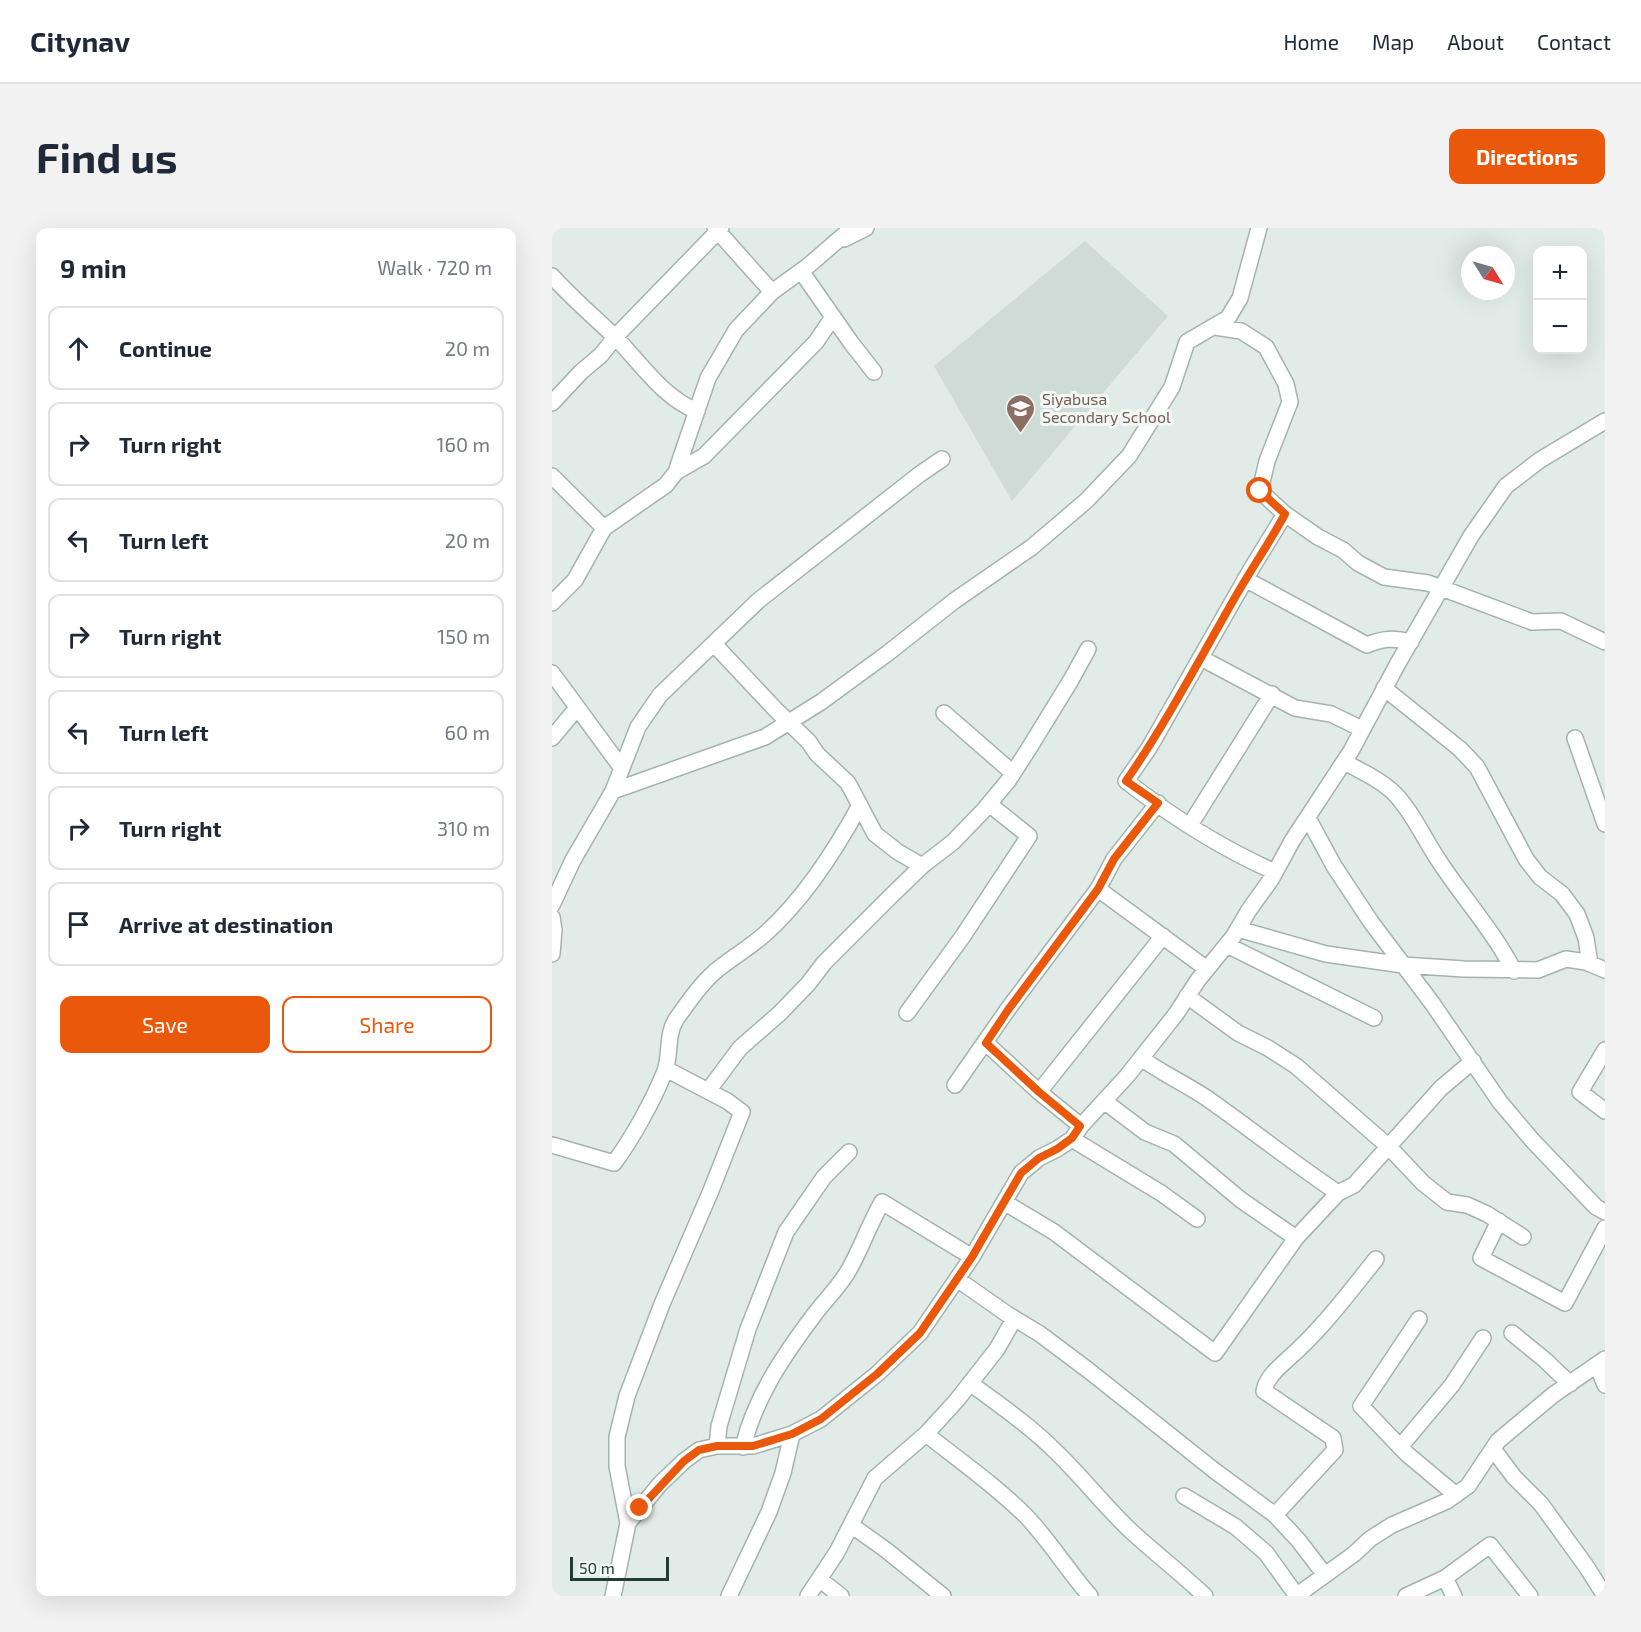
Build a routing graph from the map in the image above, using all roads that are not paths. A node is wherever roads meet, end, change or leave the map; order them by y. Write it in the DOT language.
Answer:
graph roads {
  1 [pos="852,228"];
  2 [pos="866,228"];
  3 [pos="1259,228"];
  4 [pos="718,229"];
  5 [pos="839,241"];
  6 [pos="801,271"];
  7 [pos="552,276"];
  8 [pos="772,292"];
  9 [pos="833,317"];
  10 [pos="1215,327"];
  11 [pos="615,338"];
  12 [pos="874,372"];
  13 [pos="552,402"];
  14 [pos="697,411"];
  15 [pos="1605,421"];
  16 [pos="942,459"];
  17 [pos="676,472"];
  18 [pos="552,476"];
  19 [pos="1285,514"];
  20 [pos="604,528"];
  21 [pos="1245,579"];
  22 [pos="1442,588"];
  23 [pos="552,603"];
  24 [pos="1411,642"];
  25 [pos="1605,642"];
  26 [pos="714,644"];
  27 [pos="1088,649"];
  28 [pos="1201,658"];
  29 [pos="552,673"];
  30 [pos="1384,688"];
  31 [pos="1272,694"];
  32 [pos="578,708"];
  33 [pos="944,713"];
  34 [pos="789,722"];
  35 [pos="1362,729"];
  36 [pos="552,738"];
  37 [pos="1575,738"];
  38 [pos="1344,762"];
  39 [pos="621,767"];
  40 [pos="1013,773"];
  41 [pos="613,791"];
  42 [pos="1158,803"];
  43 [pos="989,804"];
  44 [pos="860,805"];
  45 [pos="1308,818"];
  46 [pos="1605,824"];
  47 [pos="1190,825"];
  48 [pos="922,866"];
  49 [pos="1275,872"];
  50 [pos="1098,889"];
  51 [pos="552,905"];
  52 [pos="552,917"];
  53 [pos="1238,929"];
  54 [pos="1163,936"];
  55 [pos="1227,945"];
  56 [pos="552,954"];
  57 [pos="1590,964"];
  58 [pos="1403,965"];
  59 [pos="1207,969"];
  60 [pos="1605,970"];
  61 [pos="1514,971"];
  62 [pos="1187,996"];
  63 [pos="907,1012"];
  64 [pos="1374,1018"];
  65 [pos="986,1043"];
  66 [pos="1605,1050"];
  67 [pos="1141,1058"];
  68 [pos="1473,1060"];
  69 [pos="666,1069"];
  70 [pos="955,1085"];
  71 [pos="708,1091"];
  72 [pos="1039,1092"];
  73 [pos="1104,1101"];
  74 [pos="1605,1111"];
  75 [pos="1076,1132"];
  76 [pos="552,1146"];
  77 [pos="1389,1147"];
  78 [pos="849,1152"];
  79 [pos="1338,1193"];
  80 [pos="1004,1202"];
  81 [pos="1605,1212"];
  82 [pos="1197,1218"];
  83 [pos="1499,1221"];
  84 [pos="1605,1228"];
  85 [pos="1296,1238"];
  86 [pos="1523,1238"];
  87 [pos="972,1257"];
  88 [pos="1376,1259"];
  89 [pos="957,1279"];
  90 [pos="1014,1319"];
  91 [pos="1419,1319"];
  92 [pos="1512,1333"];
  93 [pos="1483,1338"];
  94 [pos="1601,1362"];
  95 [pos="970,1383"];
  96 [pos="1569,1384"];
  97 [pos="1605,1385"];
  98 [pos="792,1434"];
  99 [pos="926,1434"];
  100 [pos="717,1446"];
  101 [pos="743,1447"];
  102 [pos="1400,1447"];
  103 [pos="1493,1449"];
  104 [pos="1456,1495"];
  105 [pos="1184,1496"];
  106 [pos="1275,1515"];
  107 [pos="628,1523"];
  108 [pos="851,1525"];
  109 [pos="1324,1575"];
  110 [pos="1444,1578"];
  111 [pos="819,1579"];
  112 [pos="613,1596"];
  113 [pos="729,1596"];
  114 [pos="808,1596"];
  115 [pos="841,1596"];
  116 [pos="943,1596"];
  117 [pos="1090,1596"];
  118 [pos="1205,1596"];
  119 [pos="1297,1596"];
  120 [pos="1406,1596"];
  121 [pos="1454,1596"];
  122 [pos="1530,1596"];
  123 [pos="1605,1596"];
  1 -- 5 [label="street"];
  2 -- 5 [label="street"];
  3 -- 10 [label="street"];
  4 -- 8 [label="street"];
  4 -- 11 [label="street"];
  5 -- 6 [label="street"];
  6 -- 8 [label="street"];
  6 -- 9 [label="street"];
  7 -- 11 [label="street"];
  8 -- 14 [label="street"];
  9 -- 12 [label="street"];
  9 -- 17 [label="street"];
  10 -- 19 [label="street"];
  10 -- 34 [label="street"];
  11 -- 13 [label="street"];
  11 -- 14 [label="street"];
  14 -- 17 [label="street"];
  15 -- 22 [label="street"];
  16 -- 26 [label="street"];
  17 -- 20 [label="street"];
  18 -- 20 [label="street"];
  19 -- 21 [label="street"];
  19 -- 22 [label="street"];
  20 -- 23 [label="street"];
  21 -- 24 [label="street"];
  21 -- 28 [label="street"];
  22 -- 24 [label="street"];
  22 -- 25 [label="street"];
  24 -- 30 [label="street"];
  26 -- 34 [label="street"];
  26 -- 39 [label="street"];
  27 -- 40 [label="street"];
  28 -- 31 [label="street"];
  28 -- 42 [label="street"];
  29 -- 32 [label="street"];
  30 -- 35 [label="street"];
  30 -- 57 [label="street"];
  31 -- 35 [label="street"];
  31 -- 47 [label="street"];
  32 -- 36 [label="street"];
  32 -- 39 [label="street"];
  33 -- 40 [label="street"];
  34 -- 41 [label="street"];
  34 -- 44 [label="street"];
  35 -- 38 [label="street"];
  37 -- 46 [label="street"];
  38 -- 45 [label="street"];
  38 -- 61 [label="street"];
  39 -- 41 [label="street"];
  40 -- 43 [label="street"];
  41 -- 51 [label="street"];
  42 -- 47 [label="street"];
  42 -- 50 [label="street"];
  43 -- 48 [label="street"];
  43 -- 63 [label="street"];
  44 -- 48 [label="street"];
  44 -- 69 [label="street"];
  45 -- 49 [label="street"];
  45 -- 58 [label="street"];
  47 -- 49 [label="street"];
  48 -- 71 [label="street"];
  49 -- 53 [label="street"];
  50 -- 54 [label="street"];
  50 -- 65 [label="street"];
  52 -- 56 [label="street"];
  53 -- 55 [label="street"];
  53 -- 58 [label="street"];
  54 -- 59 [label="street"];
  54 -- 72 [label="street"];
  55 -- 59 [label="street"];
  55 -- 64 [label="street"];
  57 -- 60 [label="street"];
  57 -- 61 [label="street"];
  58 -- 61 [label="street"];
  58 -- 68 [label="street"];
  59 -- 62 [label="street"];
  62 -- 67 [label="street"];
  62 -- 77 [label="street"];
  65 -- 70 [label="street"];
  65 -- 72 [label="street"];
  66 -- 74 [label="street"];
  67 -- 73 [label="street"];
  67 -- 79 [label="street"];
  68 -- 77 [label="street"];
  68 -- 81 [label="street"];
  69 -- 71 [label="street"];
  69 -- 76 [label="street"];
  71 -- 107 [label="street"];
  72 -- 75 [label="street"];
  73 -- 75 [label="street"];
  73 -- 85 [label="street"];
  75 -- 80 [label="street"];
  75 -- 82 [label="street"];
  77 -- 79 [label="street"];
  77 -- 83 [label="street"];
  78 -- 100 [label="street"];
  79 -- 85 [label="street"];
  80 -- 85 [label="street"];
  80 -- 87 [label="street"];
  83 -- 84 [label="street"];
  83 -- 86 [label="street"];
  87 -- 89 [label="street"];
  87 -- 101 [label="street"];
  88 -- 106 [label="street"];
  89 -- 90 [label="street"];
  89 -- 98 [label="street"];
  90 -- 95 [label="street"];
  90 -- 106 [label="street"];
  91 -- 102 [label="street"];
  92 -- 96 [label="street"];
  93 -- 102 [label="street"];
  94 -- 96 [label="street"];
  94 -- 97 [label="street"];
  95 -- 99 [label="street"];
  95 -- 118 [label="street"];
  96 -- 103 [label="street"];
  98 -- 101 [label="street"];
  98 -- 113 [label="street"];
  99 -- 108 [label="street"];
  99 -- 117 [label="street"];
  100 -- 101 [label="street"];
  100 -- 107 [label="street"];
  102 -- 104 [label="street"];
  103 -- 104 [label="street"];
  103 -- 123 [label="street"];
  104 -- 109 [label="street"];
  105 -- 119 [label="street"];
  106 -- 109 [label="street"];
  107 -- 112 [label="street"];
  108 -- 111 [label="street"];
  108 -- 116 [label="street"];
  109 -- 119 [label="street"];
  110 -- 120 [label="street"];
  110 -- 121 [label="street"];
  110 -- 122 [label="street"];
  111 -- 114 [label="street"];
  111 -- 115 [label="street"];
}
